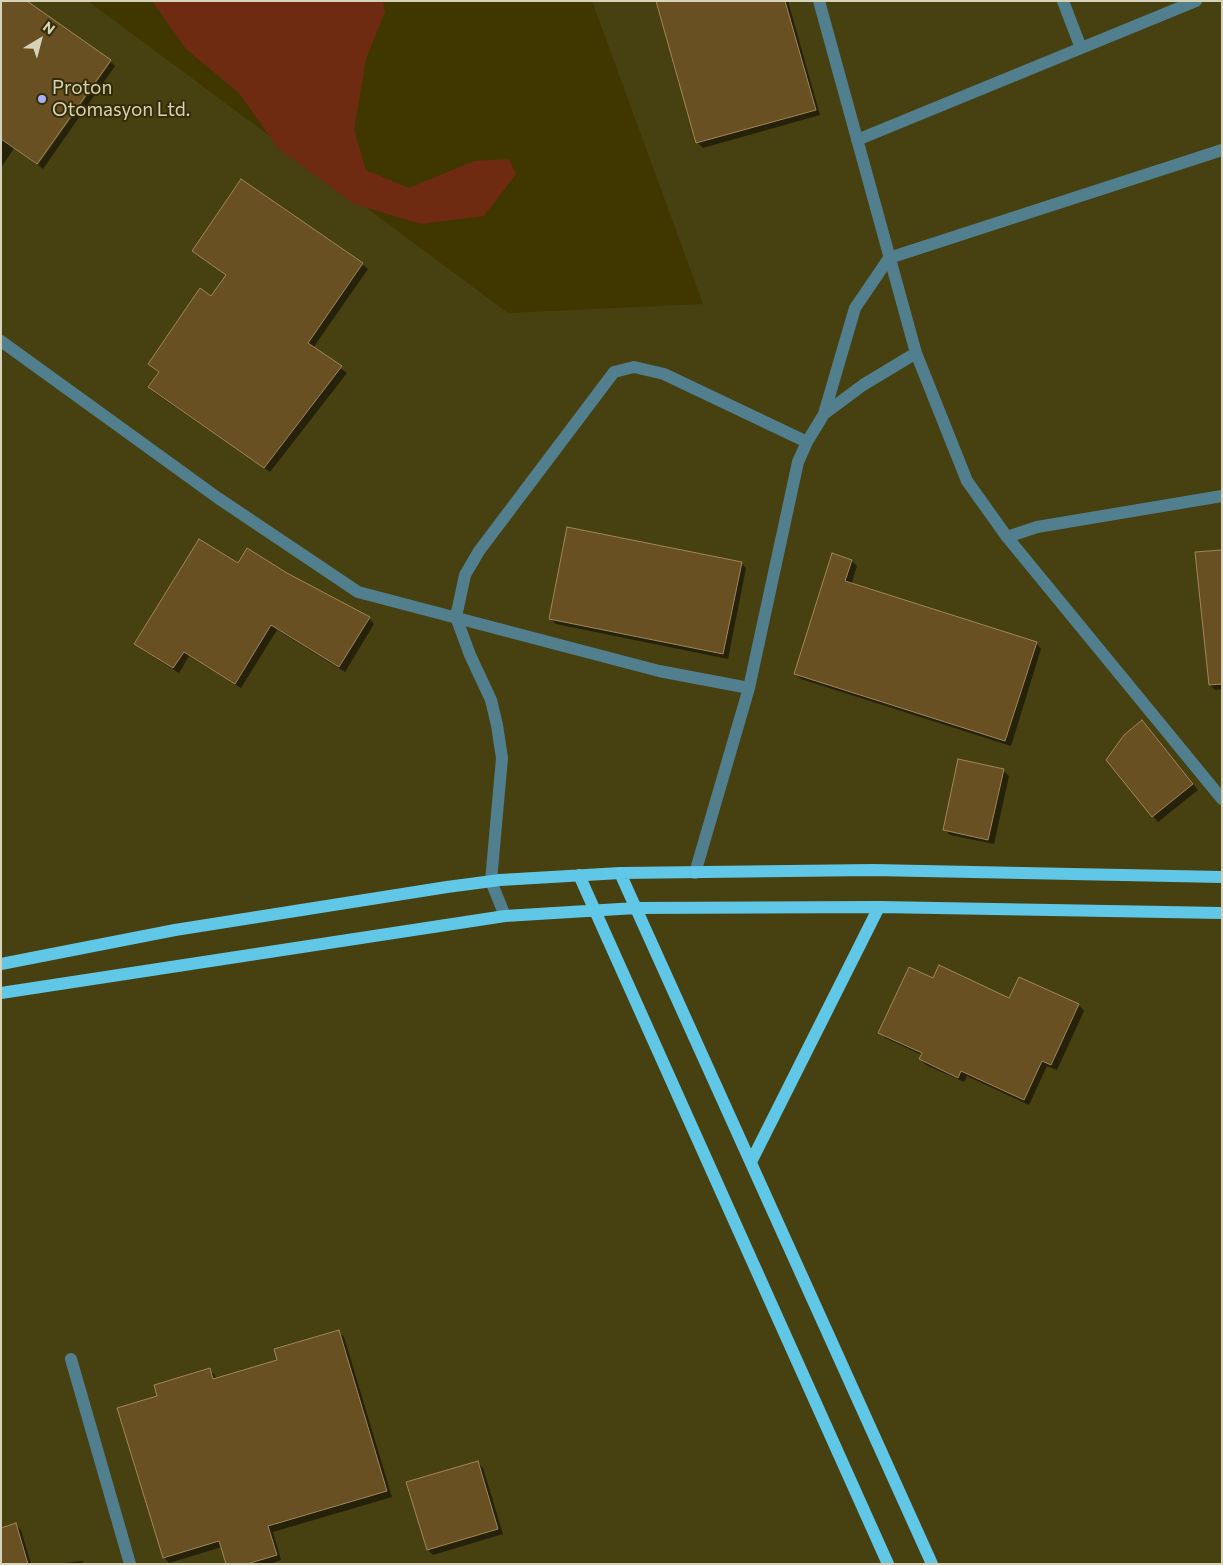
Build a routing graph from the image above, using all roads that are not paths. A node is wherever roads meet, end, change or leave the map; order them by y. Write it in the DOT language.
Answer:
graph roads {
  1 [pos="819,1"];
  2 [pos="1064,1"];
  3 [pos="1196,1"];
  4 [pos="1081,48"];
  5 [pos="857,140"];
  6 [pos="1222,150"];
  7 [pos="889,258"];
  8 [pos="1,341"];
  9 [pos="916,353"];
  10 [pos="824,414"];
  11 [pos="807,442"];
  12 [pos="1222,496"];
  13 [pos="1007,537"];
  14 [pos="456,617"];
  15 [pos="749,688"];
  16 [pos="1222,799"];
  17 [pos="695,872"];
  18 [pos="620,873"];
  19 [pos="579,875"];
  20 [pos="1222,877"];
  21 [pos="491,882"];
  22 [pos="879,907"];
  23 [pos="636,908"];
  24 [pos="595,911"];
  25 [pos="1222,914"];
  26 [pos="506,916"];
  27 [pos="1,964"];
  28 [pos="1,993"];
  29 [pos="751,1162"];
  30 [pos="71,1359"];
  31 [pos="130,1564"];
  32 [pos="888,1564"];
  33 [pos="932,1564"];
  1 -- 5 [label="street"];
  2 -- 4 [label="street"];
  3 -- 4 [label="street"];
  4 -- 5 [label="street"];
  5 -- 7 [label="street"];
  6 -- 7 [label="street"];
  7 -- 9 [label="street"];
  7 -- 10 [label="street"];
  8 -- 14 [label="street"];
  9 -- 10 [label="street"];
  9 -- 13 [label="street"];
  10 -- 11 [label="street"];
  11 -- 14 [label="street"];
  11 -- 15 [label="street"];
  12 -- 13 [label="street"];
  13 -- 16 [label="street"];
  14 -- 15 [label="street"];
  14 -- 21 [label="street"];
  15 -- 17 [label="street"];
  17 -- 18 [label="main road"];
  17 -- 20 [label="main road"];
  18 -- 19 [label="main road"];
  18 -- 23 [label="main road"];
  19 -- 21 [label="main road"];
  19 -- 24 [label="main road"];
  21 -- 26 [label="street"];
  21 -- 27 [label="main road"];
  22 -- 23 [label="main road"];
  22 -- 25 [label="main road"];
  22 -- 29 [label="main road"];
  23 -- 24 [label="main road"];
  23 -- 29 [label="main road"];
  24 -- 26 [label="main road"];
  24 -- 32 [label="main road"];
  26 -- 28 [label="main road"];
  29 -- 33 [label="main road"];
  30 -- 31 [label="street"];
}
